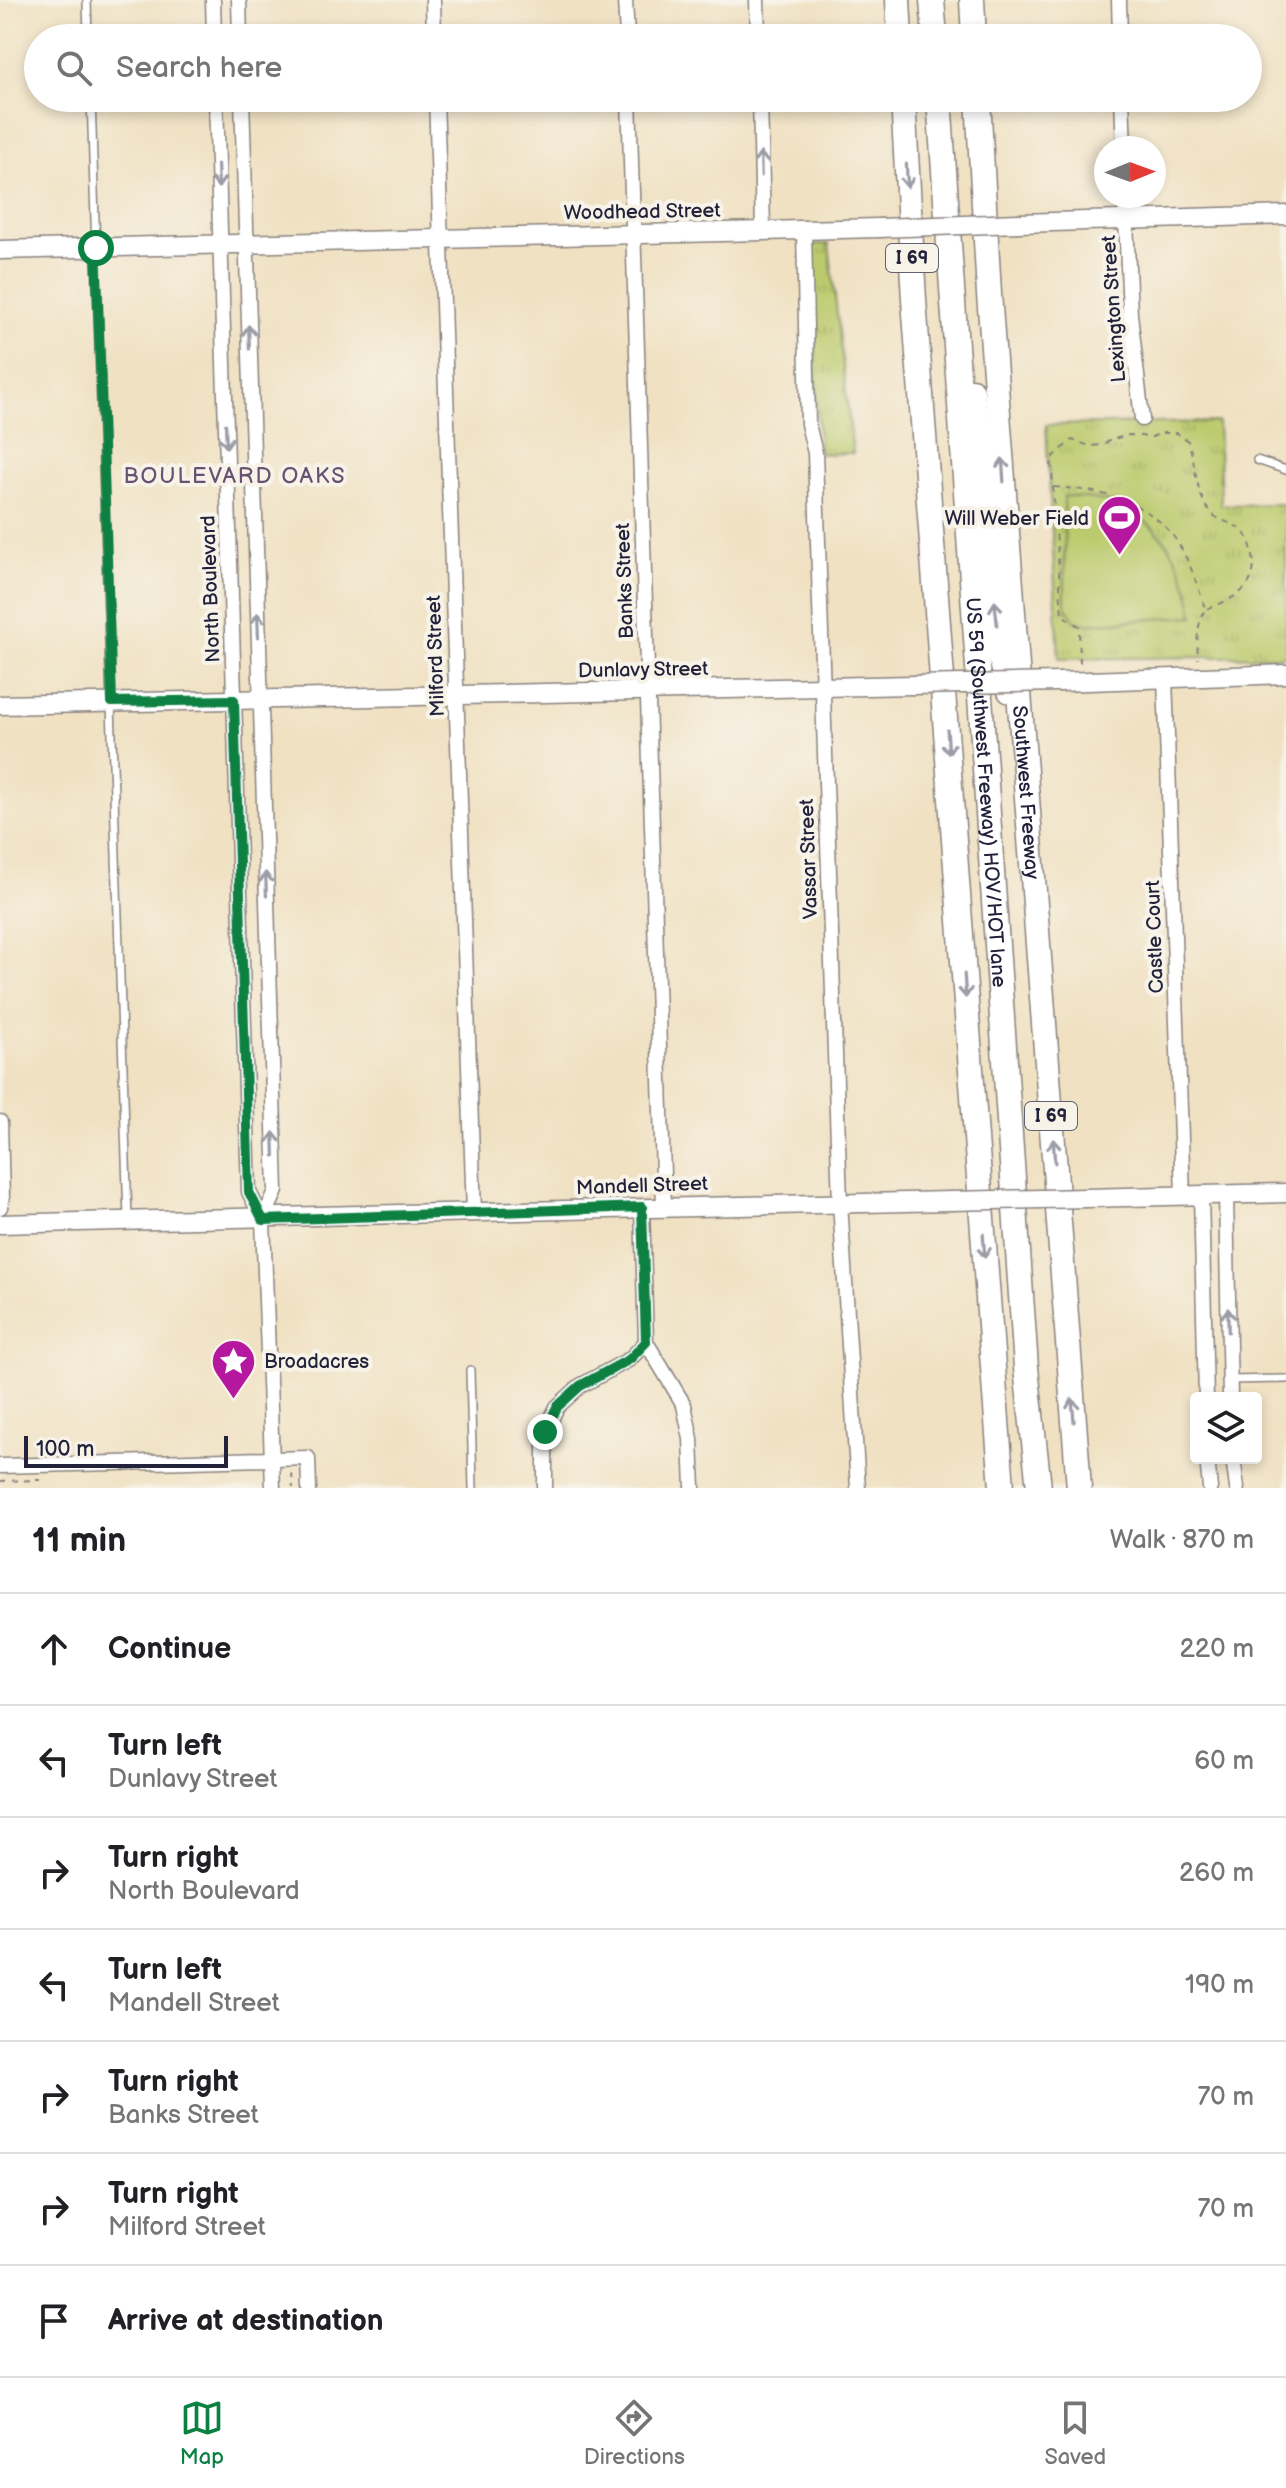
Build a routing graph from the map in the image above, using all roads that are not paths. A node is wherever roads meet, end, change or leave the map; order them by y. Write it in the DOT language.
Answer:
graph roads {
  1 [pos="87,0"];
  2 [pos="213,0"];
  3 [pos="239,0"];
  4 [pos="433,0"];
  5 [pos="625,0"];
  6 [pos="757,0"];
  7 [pos="898,0"];
  8 [pos="932,0"];
  9 [pos="972,0"];
  10 [pos="1119,0"];
  11 [pos="88,24"];
  12 [pos="214,24"];
  13 [pos="240,24"];
  14 [pos="434,24"];
  15 [pos="626,24"];
  16 [pos="758,24"];
  17 [pos="899,24"];
  18 [pos="934,24"];
  19 [pos="973,24"];
  20 [pos="1120,24"];
  21 [pos="91,112"];
  22 [pos="216,112"];
  23 [pos="242,112"];
  24 [pos="437,112"];
  25 [pos="629,112"];
  26 [pos="760,112"];
  27 [pos="904,112"];
  28 [pos="940,112"];
  29 [pos="979,112"];
  30 [pos="1123,112"];
  31 [pos="941,130"];
  32 [pos="1124,136"];
  33 [pos="1125,208"];
  34 [pos="1286,215"];
  35 [pos="1126,221"];
  36 [pos="804,229"];
  37 [pos="763,230"];
  38 [pos="633,233"];
  39 [pos="441,237"];
  40 [pos="246,244"];
  41 [pos="220,245"];
  42 [pos="96,248"];
  43 [pos="0,250"];
  44 [pos="1142,419"];
  45 [pos="1257,460"];
  46 [pos="1286,470"];
  47 [pos="941,637"];
  48 [pos="1286,674"];
  49 [pos="1165,677"];
  50 [pos="822,687"];
  51 [pos="648,690"];
  52 [pos="456,695"];
  53 [pos="260,699"];
  54 [pos="234,700"];
  55 [pos="112,702"];
  56 [pos="0,705"];
  57 [pos="1024,743"];
  58 [pos="0,1122"];
  59 [pos="1286,1193"];
  60 [pos="1226,1194"];
  61 [pos="1192,1195"];
  62 [pos="840,1203"];
  63 [pos="664,1206"];
  64 [pos="0,1207"];
  65 [pos="642,1207"];
  66 [pos="474,1213"];
  67 [pos="263,1220"];
  68 [pos="128,1221"];
  69 [pos="0,1224"];
  70 [pos="646,1342"];
  71 [pos="470,1370"];
  72 [pos="1286,1379"];
  73 [pos="1229,1380"];
  74 [pos="1206,1392"];
  75 [pos="1230,1392"];
  76 [pos="272,1459"];
  77 [pos="1208,1464"];
  78 [pos="1234,1464"];
  79 [pos="0,1466"];
  80 [pos="273,1488"];
  81 [pos="309,1488"];
  82 [pos="473,1488"];
  83 [pos="545,1488"];
  84 [pos="693,1488"];
  85 [pos="858,1488"];
  86 [pos="1002,1488"];
  87 [pos="1039,1488"];
  88 [pos="1079,1488"];
  89 [pos="1210,1488"];
  90 [pos="1237,1488"];
  1 -- 11 [label="lane"];
  2 -- 12 [label="street"];
  3 -- 13 [label="street"];
  4 -- 14 [label="street"];
  5 -- 15 [label="street"];
  6 -- 16 [label="street"];
  7 -- 17 [label="highway"];
  8 -- 18 [label="highway"];
  9 -- 19 [label="highway"];
  10 -- 20 [label="street"];
  21 -- 42 [label="lane"];
  22 -- 41 [label="street, North Boulevard, one-way"];
  23 -- 40 [label="street, North Boulevard"];
  24 -- 39 [label="street, Milford Street"];
  25 -- 38 [label="street, Banks Street"];
  37 -- 26 [label="street, one-way"];
  27 -- 47 [label="highway, I 69, one-way"];
  28 -- 31 [label="highway, US 59 (Southwest Freeway) HOV/HOT lane"];
  57 -- 29 [label="highway, Southwest Freeway / I 69, one-way"];
  30 -- 32 [label="street"];
  31 -- 47 [label="highway"];
  57 -- 31 [label="highway, one-way"];
  31 -- 87 [label="highway, US 59 (Southwest Freeway) HOV/HOT lane"];
  33 -- 35 [label="street, Lexington Street"];
  34 -- 35 [label="street, Woodhead Street"];
  35 -- 36 [label="street, Woodhead Street, bridge"];
  35 -- 44 [label="street, Lexington Street"];
  36 -- 37 [label="street, Woodhead Street"];
  36 -- 50 [label="street, Vassar Street"];
  37 -- 38 [label="street, Woodhead Street"];
  38 -- 39 [label="street, Woodhead Street"];
  38 -- 51 [label="street, Banks Street"];
  39 -- 40 [label="street, Woodhead Street"];
  39 -- 52 [label="street, Milford Street"];
  40 -- 41 [label="street, Woodhead Street"];
  53 -- 40 [label="street, North Boulevard, one-way"];
  41 -- 42 [label="street, Woodhead Street"];
  41 -- 54 [label="street, North Boulevard, one-way"];
  42 -- 43 [label="street, Woodhead Street"];
  42 -- 55 [label="lane"];
  45 -- 46 [label="lane"];
  47 -- 86 [label="highway, I 69, one-way"];
  48 -- 49 [label="street, Dunlavy Street"];
  49 -- 50 [label="street, Dunlavy Street, bridge"];
  49 -- 61 [label="street, Castle Court"];
  50 -- 51 [label="street, Dunlavy Street"];
  50 -- 62 [label="street, Vassar Street"];
  51 -- 52 [label="street, Dunlavy Street"];
  51 -- 63 [label="street, Banks Street"];
  52 -- 53 [label="street, Dunlavy Street"];
  52 -- 66 [label="street, Milford Street"];
  53 -- 54 [label="street, Dunlavy Street"];
  67 -- 53 [label="street, North Boulevard, one-way"];
  54 -- 55 [label="street, Dunlavy Street"];
  54 -- 67 [label="street, North Boulevard"];
  55 -- 56 [label="street, Dunlavy Street"];
  55 -- 68 [label="lane"];
  88 -- 57 [label="highway, Southwest Freeway / I 69, one-way"];
  58 -- 64 [label="street"];
  59 -- 60 [label="street, Mandell Street"];
  60 -- 61 [label="street, Mandell Street"];
  73 -- 60 [label="street, one-way"];
  61 -- 62 [label="street, Mandell Street, bridge"];
  61 -- 74 [label="street, Castle Court"];
  62 -- 63 [label="street, Mandell Street"];
  62 -- 85 [label="street, Vassar Street"];
  63 -- 65 [label="street, Mandell Street"];
  65 -- 66 [label="street, Mandell Street"];
  65 -- 70 [label="street"];
  66 -- 67 [label="street, Mandell Street"];
  67 -- 68 [label="street, Mandell Street"];
  67 -- 76 [label="street, North Boulevard"];
  68 -- 69 [label="street, Mandell Street"];
  70 -- 83 [label="street"];
  70 -- 84 [label="street"];
  71 -- 82 [label="lane"];
  72 -- 73 [label="lane"];
  73 -- 75 [label="street"];
  76 -- 79 [label="street"];
  76 -- 80 [label="street, North Boulevard"];
  76 -- 81 [label="street"];
  77 -- 89 [label="street"];
  78 -- 90 [label="street"];
}
